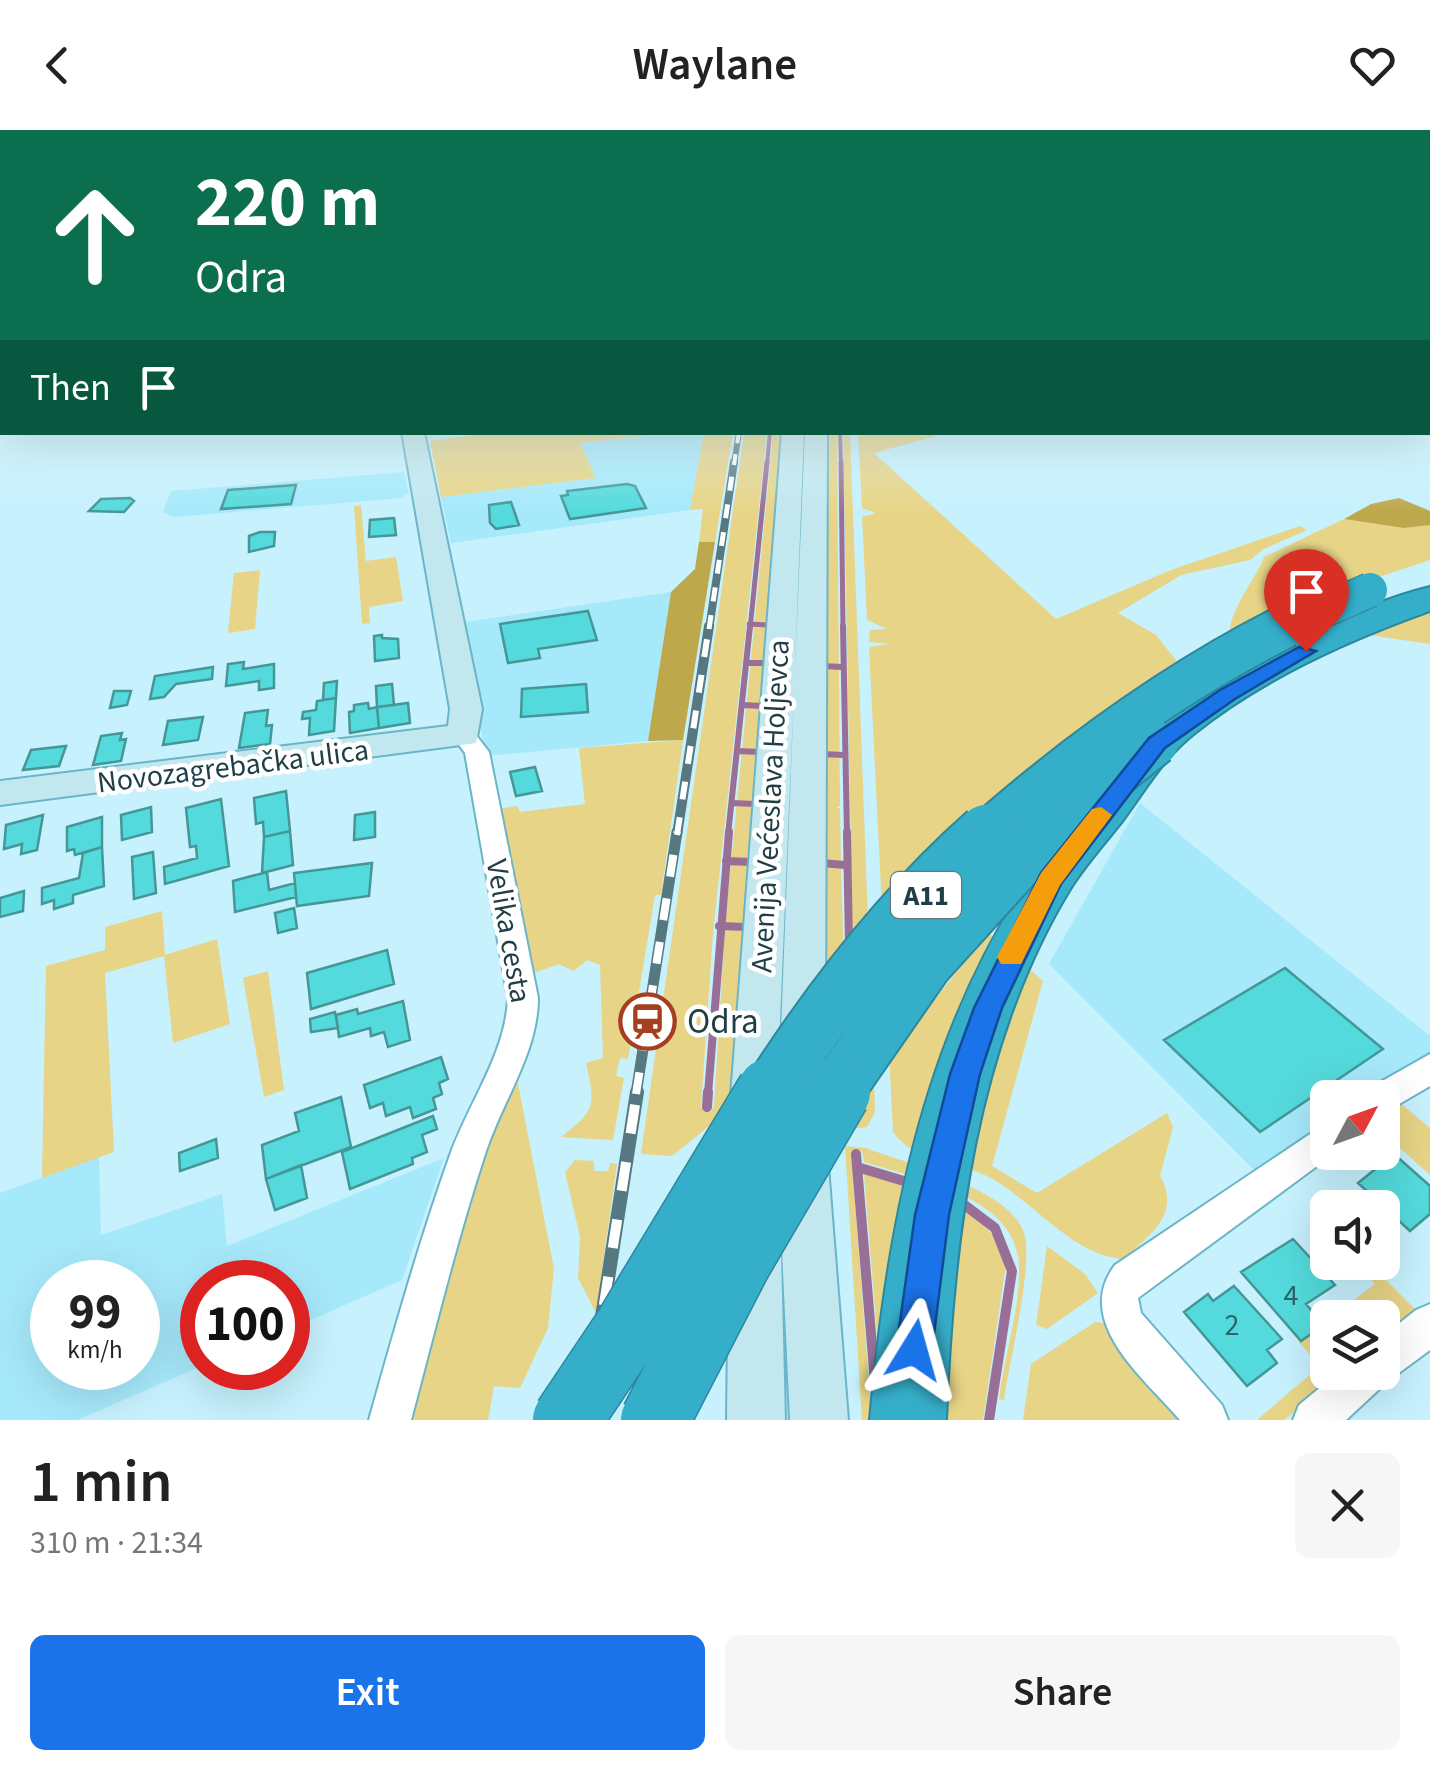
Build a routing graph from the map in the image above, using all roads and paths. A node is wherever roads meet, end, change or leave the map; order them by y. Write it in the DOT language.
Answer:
graph roads {
  1 [pos="414,435"];
  2 [pos="792,435"];
  3 [pos="816,435"];
  4 [pos="1430,571"];
  5 [pos="1400,598"];
  6 [pos="464,735"];
  7 [pos="1157,743"];
  8 [pos="0,793"];
  9 [pos="1430,1068"];
  10 [pos="1400,1087"];
  11 [pos="1310,1151"];
  12 [pos="1430,1324"];
  13 [pos="623,1344"];
  14 [pos="1400,1348"];
  15 [pos="1350,1390"];
  16 [pos="390,1420"];
  17 [pos="567,1420"];
  18 [pos="586,1420"];
  19 [pos="655,1420"];
  20 [pos="756,1420"];
  21 [pos="818,1420"];
  22 [pos="908,1420"];
  23 [pos="1207,1420"];
  24 [pos="1314,1420"];
  1 -- 6 [label="main road, Velika cesta"];
  2 -- 20 [label="main road, Avenija Većeslava Holjevca"];
  3 -- 21 [label="main road, Avenija Većeslava Holjevca"];
  4 -- 5 [label="highway, A11"];
  5 -- 7 [label="highway, A11"];
  5 -- 13 [label="highway, A11, bridge"];
  6 -- 8 [label="main road, Novozagrebačka ulica"];
  6 -- 16 [label="street, Velika cesta"];
  7 -- 19 [label="highway, A11, bridge"];
  7 -- 22 [label="highway, bridge"];
  9 -- 10 [label="street"];
  11 -- 23 [label="street"];
  12 -- 14 [label="street"];
  13 -- 17 [label="highway, bridge"];
  13 -- 18 [label="highway, A11"];
  15 -- 24 [label="street"];
}
